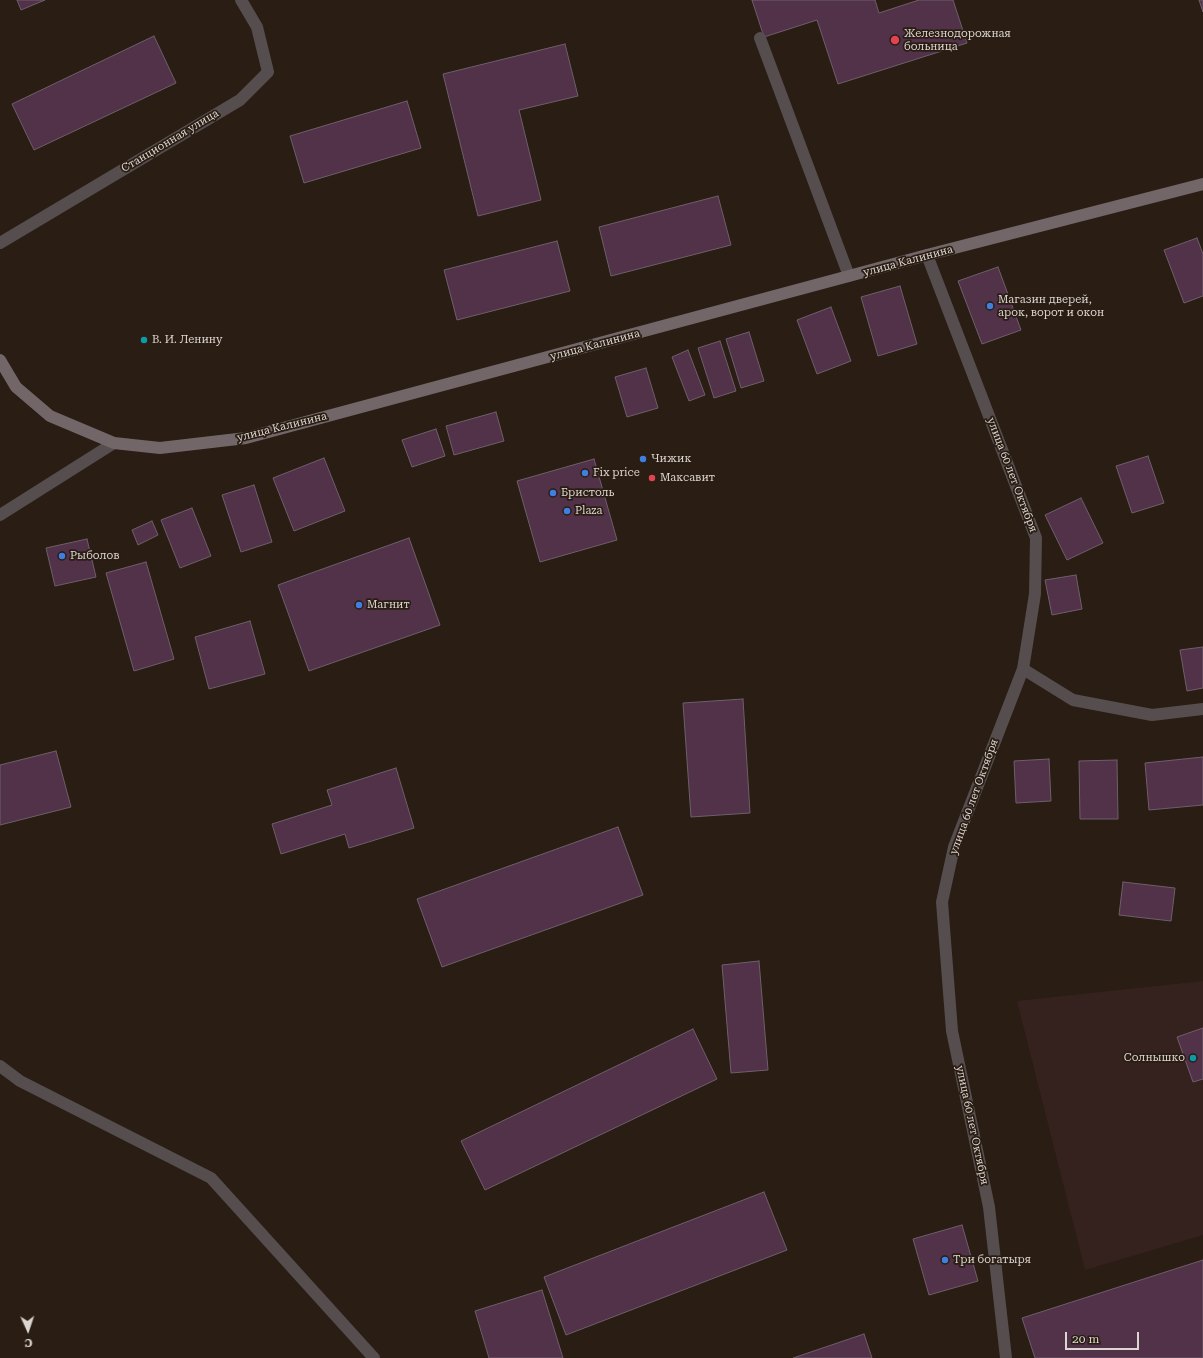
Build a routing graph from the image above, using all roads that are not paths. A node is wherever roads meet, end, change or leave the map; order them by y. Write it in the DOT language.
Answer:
graph roads {
  1 [pos="241,0"];
  2 [pos="760,38"];
  3 [pos="1203,184"];
  4 [pos="0,243"];
  5 [pos="927,255"];
  6 [pos="849,276"];
  7 [pos="0,360"];
  8 [pos="114,443"];
  9 [pos="0,516"];
  10 [pos="1023,669"];
  11 [pos="1203,709"];
  12 [pos="0,1066"];
  13 [pos="374,1358"];
  14 [pos="1006,1358"];
  1 -- 4 [label="street, Станционная улица"];
  2 -- 6 [label="street"];
  3 -- 5 [label="main road, улица Калинина"];
  5 -- 6 [label="main road, улица Калинина"];
  5 -- 10 [label="street, улица 60 лет Октября"];
  6 -- 8 [label="main road, улица Калинина"];
  7 -- 8 [label="main road, улица Калинина"];
  8 -- 9 [label="street"];
  10 -- 11 [label="street"];
  10 -- 14 [label="street, улица 60 лет Октября"];
  12 -- 13 [label="street"];
}
